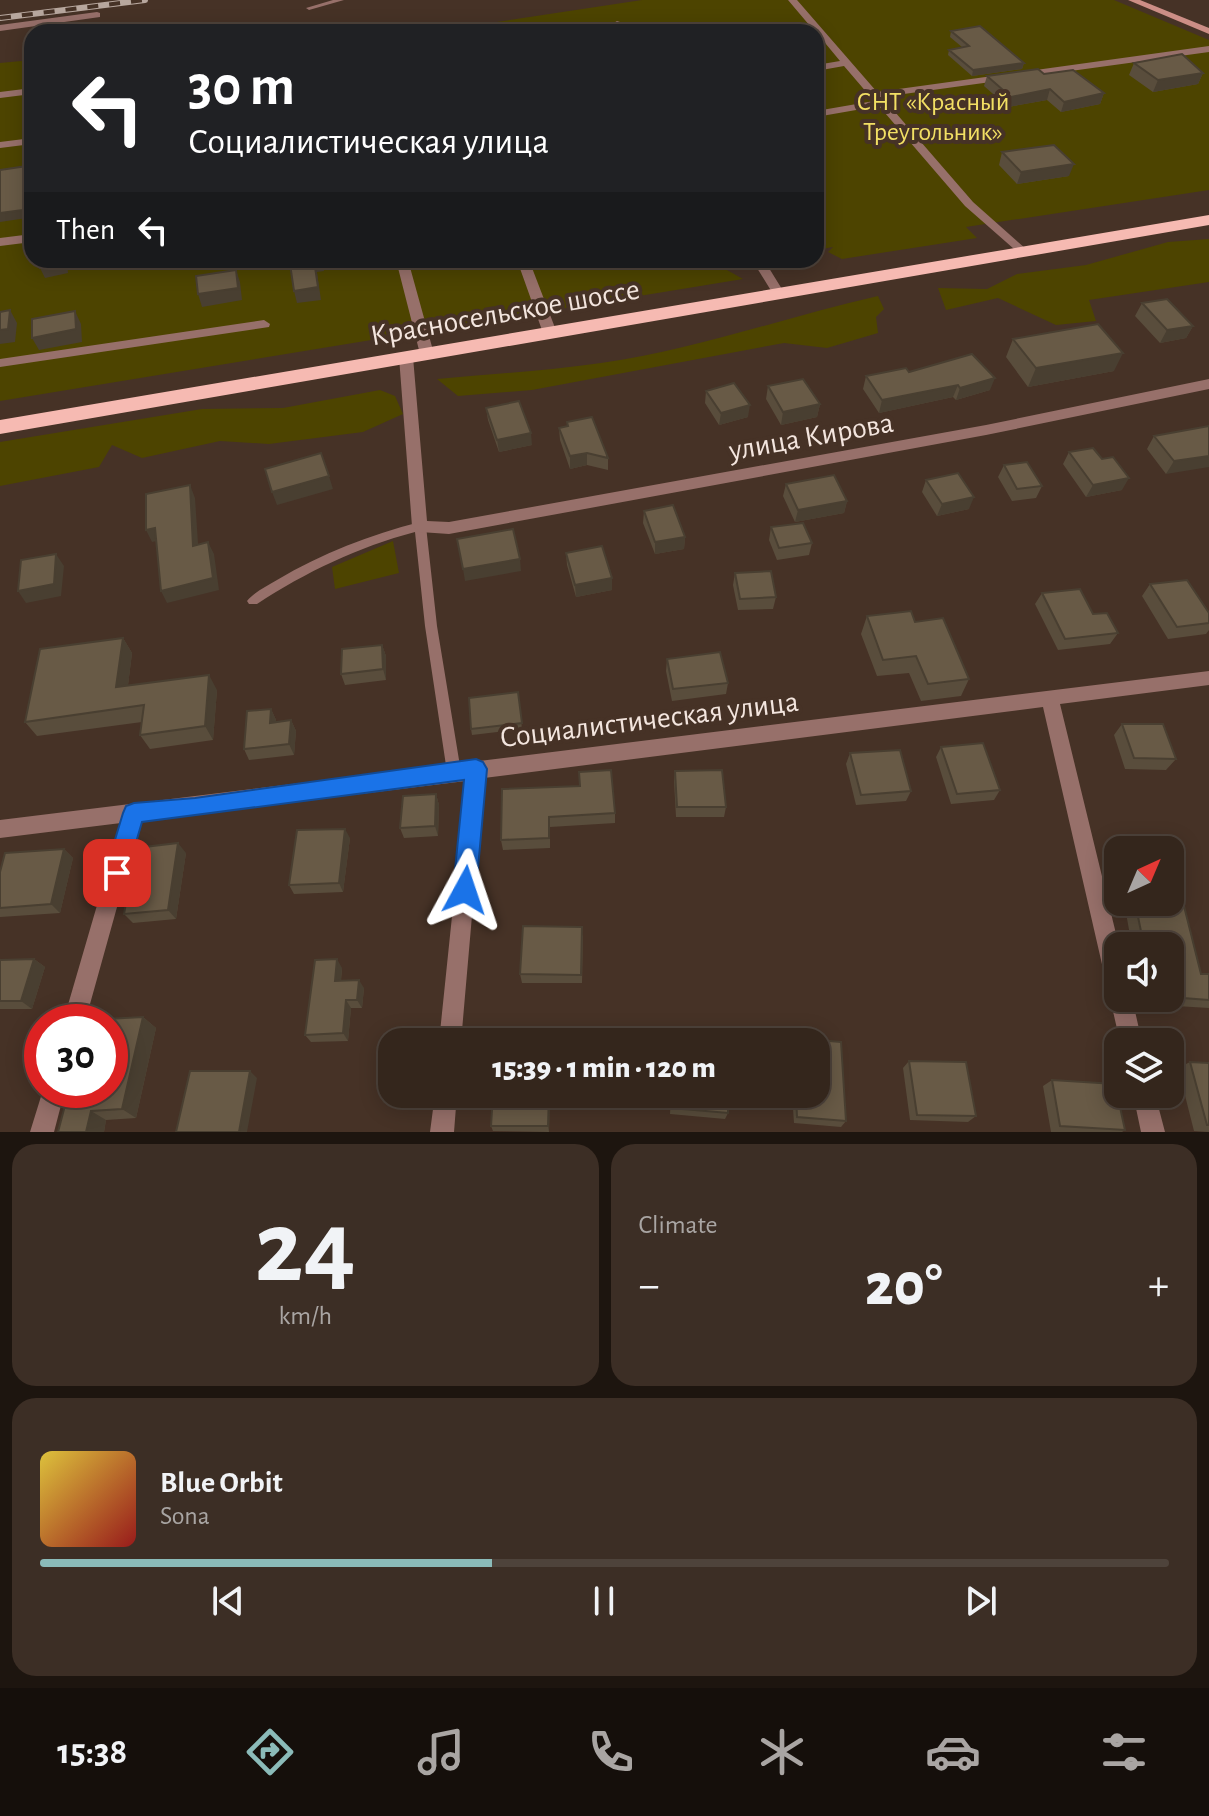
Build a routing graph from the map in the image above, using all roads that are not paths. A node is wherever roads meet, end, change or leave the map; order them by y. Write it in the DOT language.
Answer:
graph roads {
  1 [pos="332,0"];
  2 [pos="341,0"];
  3 [pos="792,0"];
  4 [pos="1132,0"];
  5 [pos="309,8"];
  6 [pos="97,15"];
  7 [pos="30,24"];
  8 [pos="813,24"];
  9 [pos="24,25"];
  10 [pos="0,28"];
  11 [pos="1209,31"];
  12 [pos="824,37"];
  13 [pos="1209,49"];
  14 [pos="847,63"];
  15 [pos="824,67"];
  16 [pos="24,92"];
  17 [pos="0,95"];
  18 [pos="877,99"];
  19 [pos="824,112"];
  20 [pos="24,142"];
  21 [pos="0,145"];
  22 [pos="1209,220"];
  23 [pos="24,239"];
  24 [pos="0,242"];
  25 [pos="1022,252"];
  26 [pos="404,268"];
  27 [pos="526,268"];
  28 [pos="763,268"];
  29 [pos="779,294"];
  30 [pos="264,324"];
  31 [pos="550,333"];
  32 [pos="427,354"];
  33 [pos="406,357"];
  34 [pos="0,363"];
  35 [pos="1209,384"];
  36 [pos="0,427"];
  37 [pos="420,526"];
  38 [pos="253,601"];
  39 [pos="1209,678"];
  40 [pos="1050,698"];
  41 [pos="476,769"];
  42 [pos="454,772"];
  43 [pos="134,813"];
  44 [pos="0,829"];
  45 [pos="1105,932"];
  46 [pos="79,1004"];
  47 [pos="451,1028"];
  48 [pos="49,1108"];
  49 [pos="445,1108"];
  50 [pos="1147,1108"];
  51 [pos="42,1132"];
  52 [pos="442,1132"];
  53 [pos="1153,1132"];
  1 -- 2 [label="lane"];
  1 -- 5 [label="lane"];
  3 -- 8 [label="street"];
  4 -- 11 [label="main road"];
  6 -- 7 [label="street"];
  9 -- 10 [label="street"];
  12 -- 14 [label="street"];
  13 -- 18 [label="street"];
  14 -- 15 [label="street"];
  14 -- 18 [label="street"];
  16 -- 17 [label="street"];
  18 -- 19 [label="street"];
  18 -- 25 [label="street"];
  20 -- 21 [label="street"];
  22 -- 25 [label="highway, Красносельское шоссе"];
  23 -- 24 [label="street"];
  25 -- 29 [label="highway, Красносельское шоссе"];
  26 -- 32 [label="street"];
  27 -- 31 [label="street"];
  28 -- 29 [label="street"];
  29 -- 31 [label="highway, Красносельское шоссе"];
  30 -- 34 [label="street"];
  31 -- 32 [label="highway, Красносельское шоссе"];
  32 -- 33 [label="highway, Красносельское шоссе"];
  33 -- 36 [label="highway, Красносельское шоссе"];
  33 -- 37 [label="street"];
  35 -- 37 [label="street, улица Кирова"];
  37 -- 38 [label="lane"];
  37 -- 42 [label="lane"];
  39 -- 40 [label="street, Социалистическая улица"];
  40 -- 41 [label="street, Социалистическая улица"];
  40 -- 45 [label="street"];
  41 -- 42 [label="street, Социалистическая улица"];
  41 -- 47 [label="street"];
  42 -- 43 [label="street, Социалистическая улица"];
  43 -- 44 [label="street, Социалистическая улица"];
  43 -- 46 [label="street"];
  48 -- 51 [label="street"];
  49 -- 52 [label="street"];
  50 -- 53 [label="street"];
}
